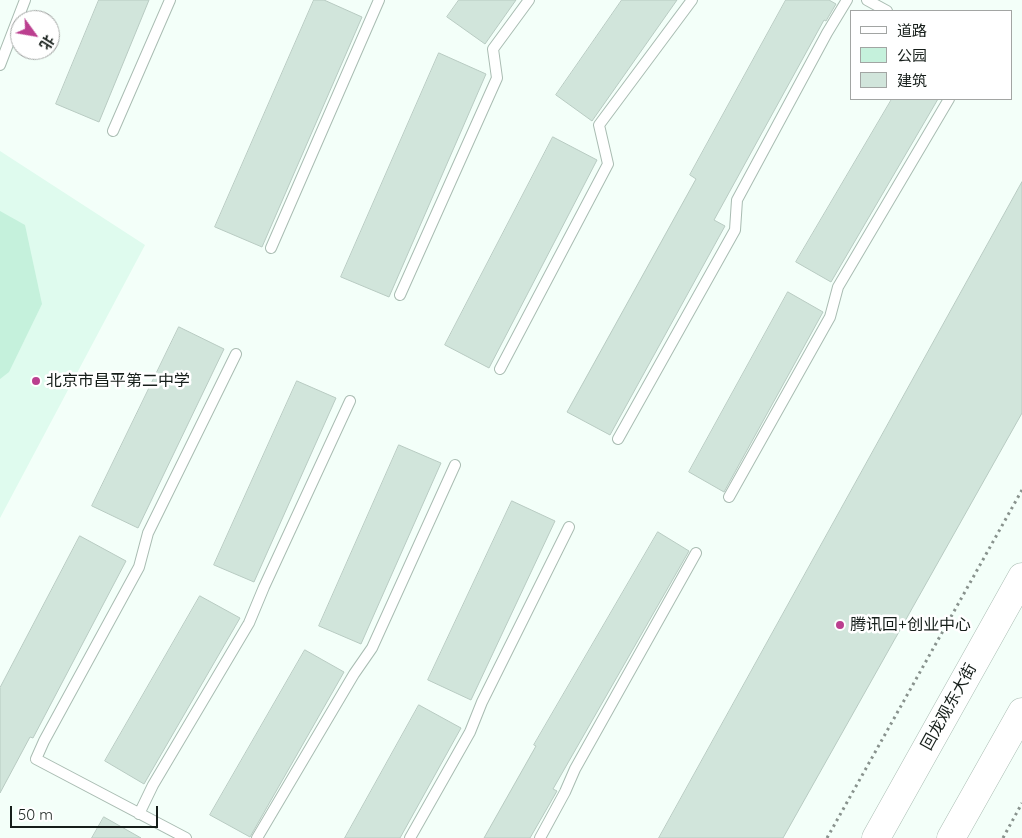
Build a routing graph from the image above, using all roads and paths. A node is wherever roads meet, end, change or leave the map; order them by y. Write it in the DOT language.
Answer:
graph roads {
  1 [pos="25,0"];
  2 [pos="170,0"];
  3 [pos="379,0"];
  4 [pos="529,0"];
  5 [pos="692,0"];
  6 [pos="847,0"];
  7 [pos="866,0"];
  8 [pos="886,10"];
  9 [pos="0,65"];
  10 [pos="948,100"];
  11 [pos="113,131"];
  12 [pos="271,248"];
  13 [pos="400,294"];
  14 [pos="236,354"];
  15 [pos="500,369"];
  16 [pos="350,401"];
  17 [pos="618,439"];
  18 [pos="455,465"];
  19 [pos="1022,490"];
  20 [pos="729,498"];
  21 [pos="569,527"];
  22 [pos="696,553"];
  23 [pos="1022,577"];
  24 [pos="1022,712"];
  25 [pos="1022,803"];
  26 [pos="139,814"];
  27 [pos="186,838"];
  28 [pos="257,838"];
  29 [pos="410,838"];
  30 [pos="540,838"];
  31 [pos="827,838"];
  32 [pos="876,838"];
  33 [pos="951,838"];
  34 [pos="1003,838"];
  1 -- 9 [label="lane"];
  2 -- 11 [label="lane"];
  3 -- 12 [label="lane"];
  4 -- 13 [label="lane"];
  5 -- 15 [label="lane"];
  6 -- 17 [label="lane"];
  7 -- 8 [label="lane"];
  10 -- 20 [label="lane"];
  14 -- 26 [label="lane"];
  16 -- 26 [label="lane"];
  18 -- 28 [label="lane"];
  19 -- 31 [label="path"];
  21 -- 29 [label="lane"];
  22 -- 30 [label="lane"];
  23 -- 32 [label="main road, 回龙观东大街"];
  24 -- 33 [label="main road"];
  25 -- 34 [label="path"];
  26 -- 27 [label="lane"];
}
